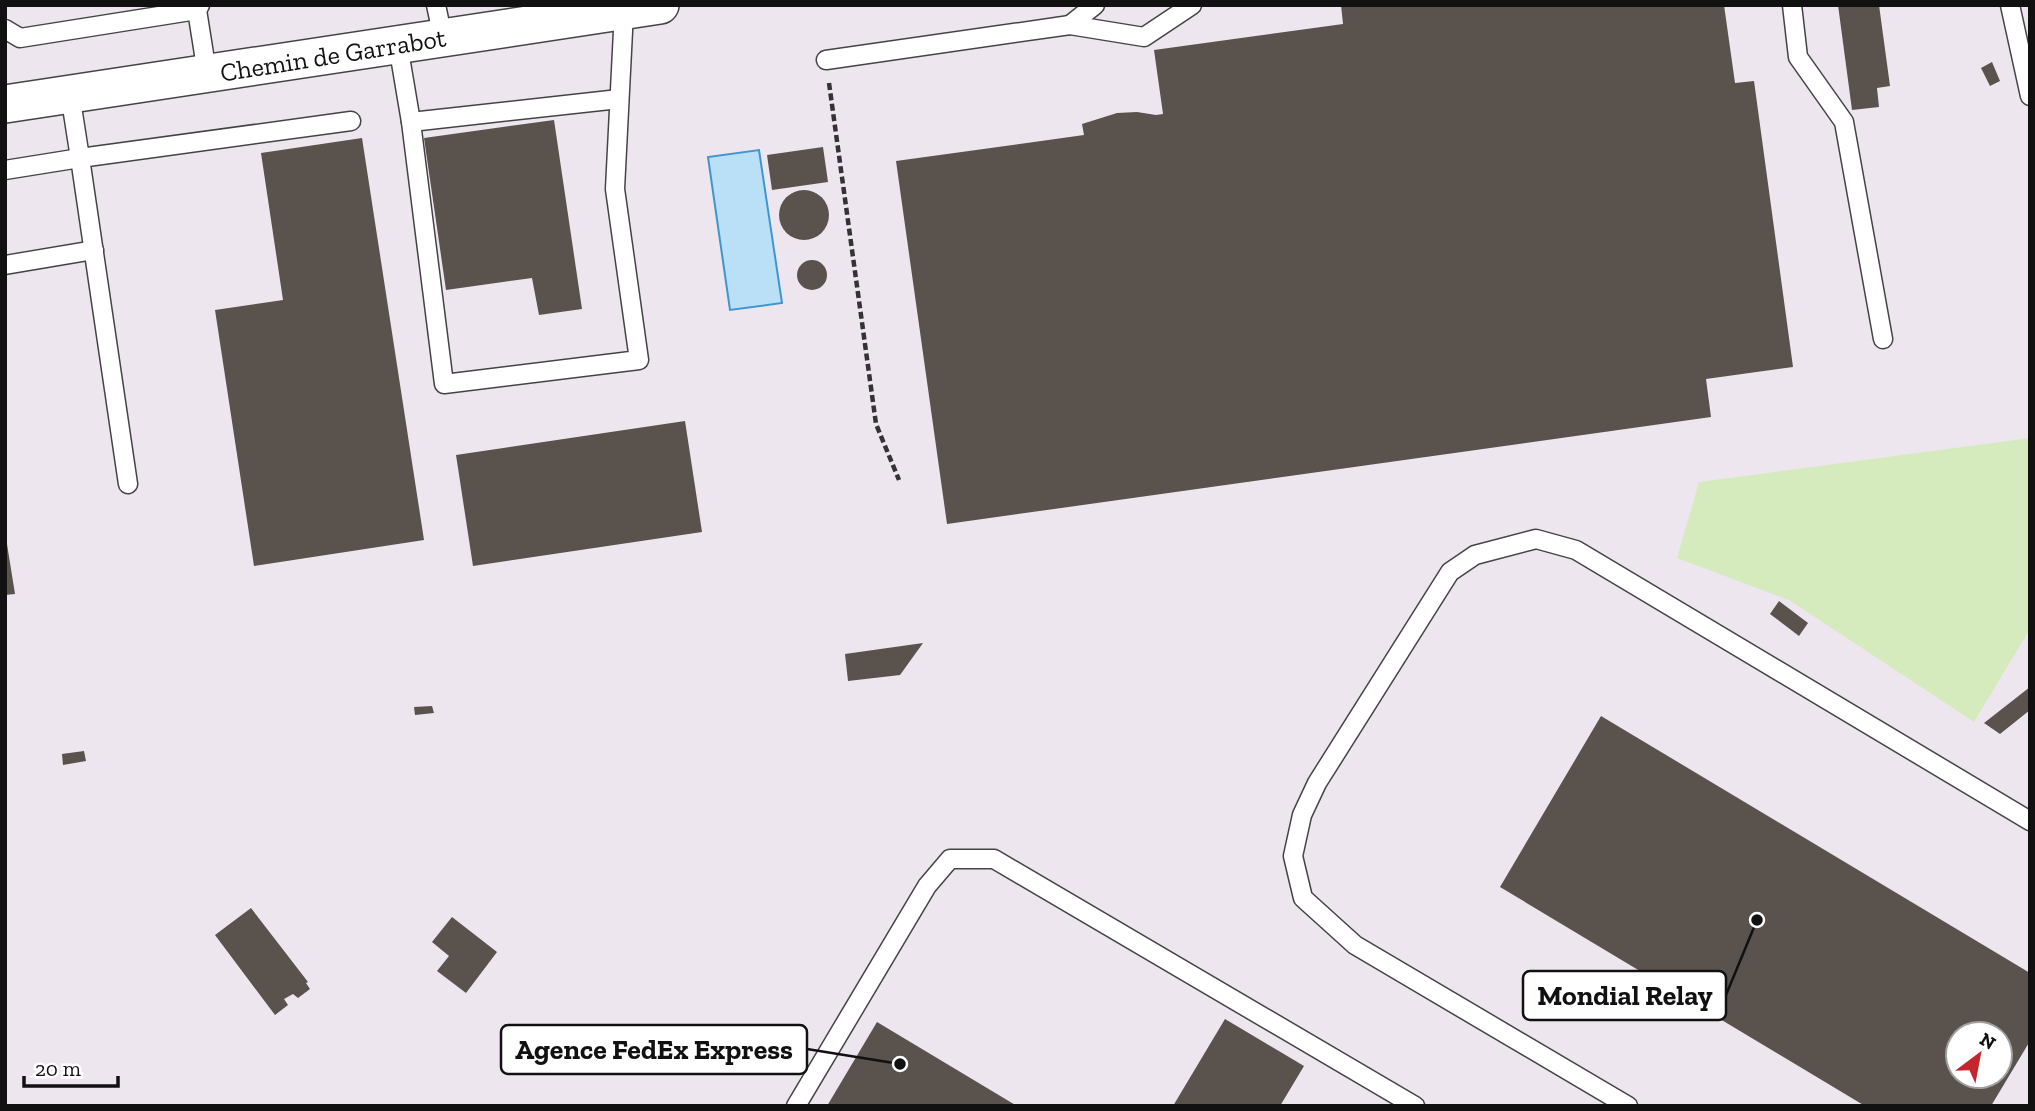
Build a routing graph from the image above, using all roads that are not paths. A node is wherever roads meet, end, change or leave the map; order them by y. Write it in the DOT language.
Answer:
graph roads {
  1 [pos="660,5"];
  2 [pos="1095,5"];
  3 [pos="1192,5"];
  4 [pos="1792,5"];
  5 [pos="2010,5"];
  6 [pos="198,8"];
  7 [pos="624,11"];
  8 [pos="439,22"];
  9 [pos="1070,25"];
  10 [pos="5,29"];
  11 [pos="398,45"];
  12 [pos="826,60"];
  13 [pos="207,74"];
  14 [pos="70,94"];
  15 [pos="2030,96"];
  16 [pos="619,99"];
  17 [pos="5,104"];
  18 [pos="351,121"];
  19 [pos="411,122"];
  20 [pos="80,158"];
  21 [pos="5,170"];
  22 [pos="94,250"];
  23 [pos="5,265"];
  24 [pos="1883,339"];
  25 [pos="128,484"];
  26 [pos="2030,821"];
  27 [pos="796,1106"];
  28 [pos="1415,1106"];
  29 [pos="1628,1106"];
  1 -- 7 [label="street, Chemin de Garrabot"];
  2 -- 9 [label="lane"];
  3 -- 9 [label="lane"];
  4 -- 24 [label="lane"];
  5 -- 15 [label="lane"];
  6 -- 10 [label="lane"];
  6 -- 13 [label="lane"];
  7 -- 8 [label="street, Chemin de Garrabot"];
  7 -- 16 [label="lane"];
  8 -- 11 [label="street, Chemin de Garrabot"];
  9 -- 12 [label="lane"];
  11 -- 13 [label="street, Chemin de Garrabot"];
  11 -- 19 [label="lane"];
  13 -- 14 [label="street, Chemin de Garrabot"];
  14 -- 17 [label="street, Chemin de Garrabot"];
  14 -- 20 [label="lane"];
  16 -- 19 [label="lane"];
  16 -- 19 [label="lane"];
  18 -- 20 [label="lane"];
  20 -- 21 [label="lane"];
  20 -- 22 [label="lane"];
  22 -- 23 [label="lane"];
  22 -- 25 [label="lane"];
  26 -- 29 [label="lane"];
  27 -- 28 [label="lane"];
}
